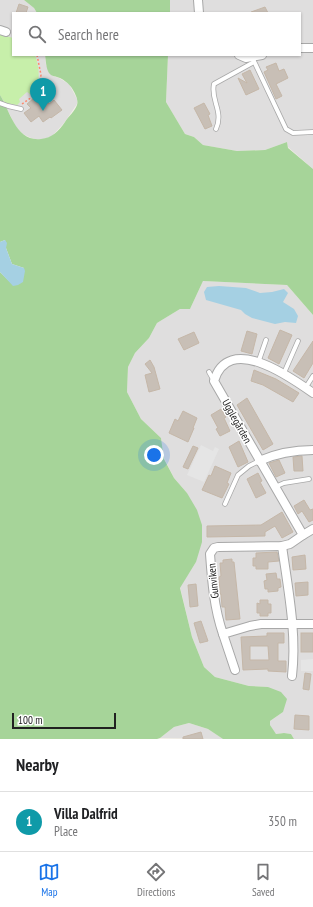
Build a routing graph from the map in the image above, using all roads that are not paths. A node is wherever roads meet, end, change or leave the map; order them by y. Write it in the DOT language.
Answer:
graph roads {
  1 [pos="198,0"];
  2 [pos="199,12"];
  3 [pos="301,48"];
  4 [pos="313,48"];
  5 [pos="241,56"];
  6 [pos="260,56"];
  7 [pos="253,59"];
  8 [pos="0,103"];
  9 [pos="21,109"];
  10 [pos="216,129"];
  11 [pos="313,132"];
  12 [pos="266,340"];
  13 [pos="298,341"];
  14 [pos="258,363"];
  15 [pos="284,373"];
  16 [pos="313,376"];
  17 [pos="305,388"];
  18 [pos="313,393"];
  19 [pos="313,450"];
  20 [pos="259,460"];
  21 [pos="309,479"];
  22 [pos="275,487"];
  23 [pos="225,504"];
  24 [pos="313,529"];
  25 [pos="303,535"];
  26 [pos="282,546"];
  27 [pos="292,624"];
  28 [pos="313,624"];
  29 [pos="223,634"];
  30 [pos="235,670"];
  31 [pos="292,676"];
  1 -- 2 [label="street"];
  3 -- 4 [label="street"];
  5 -- 7 [label="street"];
  6 -- 7 [label="street"];
  7 -- 10 [label="lane"];
  7 -- 11 [label="lane"];
  8 -- 9 [label="lane"];
  12 -- 14 [label="lane"];
  13 -- 15 [label="lane"];
  14 -- 15 [label="street, Ugglegården"];
  14 -- 20 [label="street, Ugglegården"];
  15 -- 17 [label="street, Ugglegården"];
  16 -- 17 [label="lane"];
  17 -- 18 [label="street, Ugglegården"];
  19 -- 20 [label="street"];
  20 -- 22 [label="street, Ugglegården"];
  20 -- 23 [label="lane"];
  21 -- 22 [label="lane"];
  22 -- 25 [label="street, Ugglegården"];
  24 -- 25 [label="street"];
  25 -- 26 [label="street, Gunviken"];
  26 -- 27 [label="street"];
  26 -- 29 [label="street, Gunviken"];
  27 -- 28 [label="street"];
  27 -- 29 [label="street"];
  27 -- 31 [label="street"];
  29 -- 30 [label="street, Gunviken"];
}
